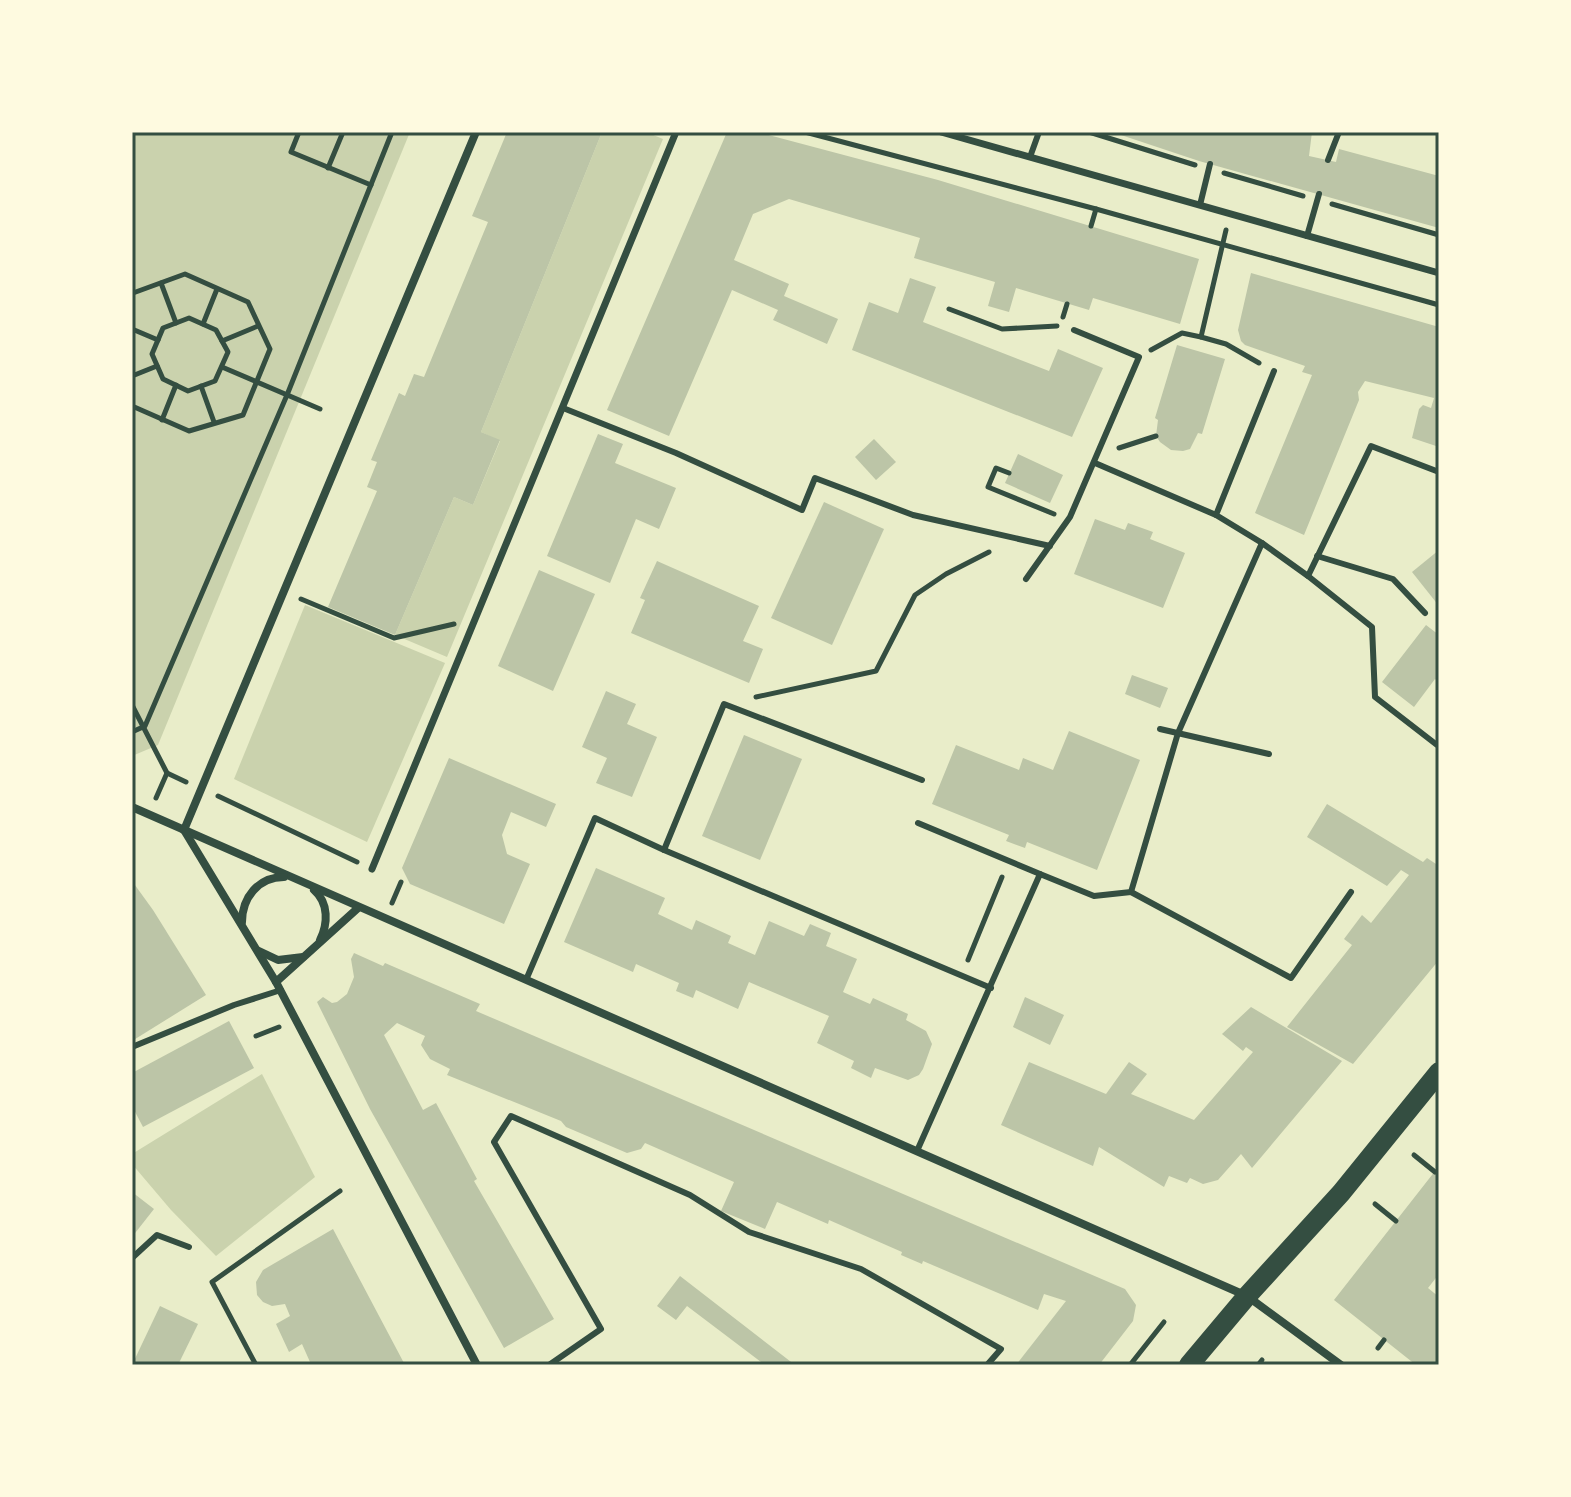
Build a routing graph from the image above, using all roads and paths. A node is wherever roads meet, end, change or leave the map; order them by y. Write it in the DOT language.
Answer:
graph roads {
  1 [pos="299,132"];
  2 [pos="343,132"];
  3 [pos="392,132"];
  4 [pos="476,132"];
  5 [pos="676,132"];
  6 [pos="805,132"];
  7 [pos="941,132"];
  8 [pos="1039,132"];
  9 [pos="1089,132"];
  10 [pos="1339,132"];
  11 [pos="1030,157"];
  12 [pos="1328,160"];
  13 [pos="1210,167"];
  14 [pos="328,168"];
  15 [pos="371,185"];
  16 [pos="1318,197"];
  17 [pos="1200,205"];
  18 [pos="1096,209"];
  19 [pos="1229,214"];
  20 [pos="1091,226"];
  21 [pos="1439,235"];
  22 [pos="1307,236"];
  23 [pos="1223,244"];
  24 [pos="1439,273"];
  25 [pos="161,283"];
  26 [pos="217,289"];
  27 [pos="132,296"];
  28 [pos="1439,305"];
  29 [pos="949,309"];
  30 [pos="176,323"];
  31 [pos="203,324"];
  32 [pos="258,326"];
  33 [pos="132,329"];
  34 [pos="1074,330"];
  35 [pos="1201,337"];
  36 [pos="158,340"];
  37 [pos="222,341"];
  38 [pos="1139,357"];
  39 [pos="157,366"];
  40 [pos="222,367"];
  41 [pos="1274,371"];
  42 [pos="132,376"];
  43 [pos="257,383"];
  44 [pos="176,385"];
  45 [pos="201,386"];
  46 [pos="287,395"];
  47 [pos="132,406"];
  48 [pos="563,408"];
  49 [pos="320,409"];
  50 [pos="162,420"];
  51 [pos="214,422"];
  52 [pos="1156,436"];
  53 [pos="1097,459"];
  54 [pos="1439,472"];
  55 [pos="1009,473"];
  56 [pos="1049,513"];
  57 [pos="1216,515"];
  58 [pos="1015,538"];
  59 [pos="1262,543"];
  60 [pos="1050,546"];
  61 [pos="1317,556"];
  62 [pos="1308,576"];
  63 [pos="1026,579"];
  64 [pos="301,599"];
  65 [pos="1425,613"];
  66 [pos="475,620"];
  67 [pos="724,704"];
  68 [pos="132,705"];
  69 [pos="145,726"];
  70 [pos="1160,729"];
  71 [pos="132,732"];
  72 [pos="1178,733"];
  73 [pos="1439,742"];
  74 [pos="1269,754"];
  75 [pos="167,773"];
  76 [pos="922,780"];
  77 [pos="201,789"];
  78 [pos="132,807"];
  79 [pos="149,814"];
  80 [pos="918,823"];
  81 [pos="184,830"];
  82 [pos="664,850"];
  83 [pos="1009,861"];
  84 [pos="372,869"];
  85 [pos="1040,874"];
  86 [pos="293,878"];
  87 [pos="309,886"];
  88 [pos="1131,892"];
  89 [pos="1351,892"];
  90 [pos="358,908"];
  91 [pos="242,925"];
  92 [pos="256,948"];
  93 [pos="316,948"];
  94 [pos="306,956"];
  95 [pos="962,975"];
  96 [pos="526,980"];
  97 [pos="278,986"];
  98 [pos="991,988"];
  99 [pos="132,1047"];
  100 [pos="1439,1072"];
  101 [pos="917,1151"];
  102 [pos="1414,1155"];
  103 [pos="1435,1172"];
  104 [pos="340,1191"];
  105 [pos="1375,1204"];
  106 [pos="1396,1221"];
  107 [pos="189,1247"];
  108 [pos="132,1258"];
  109 [pos="1247,1296"];
  110 [pos="1164,1322"];
  111 [pos="1384,1340"];
  112 [pos="1378,1348"];
  113 [pos="256,1365"];
  114 [pos="477,1365"];
  115 [pos="549,1365"];
  116 [pos="987,1365"];
  117 [pos="1130,1365"];
  118 [pos="1189,1365"];
  119 [pos="1341,1365"];
  1 -- 14 [label="path"];
  2 -- 14 [label="path"];
  3 -- 15 [label="path"];
  4 -- 77 [label="street"];
  5 -- 48 [label="street"];
  6 -- 18 [label="path"];
  7 -- 11 [label="street"];
  8 -- 11 [label="lane"];
  9 -- 13 [label="path"];
  10 -- 12 [label="lane"];
  11 -- 17 [label="street"];
  13 -- 16 [label="path"];
  13 -- 17 [label="lane"];
  14 -- 15 [label="path"];
  15 -- 46 [label="path"];
  16 -- 21 [label="path"];
  16 -- 22 [label="lane"];
  17 -- 19 [label="street"];
  18 -- 20 [label="path"];
  18 -- 23 [label="path"];
  19 -- 22 [label="street"];
  19 -- 23 [label="path"];
  22 -- 24 [label="street"];
  23 -- 28 [label="path"];
  23 -- 35 [label="path"];
  25 -- 26 [label="path"];
  25 -- 27 [label="path"];
  25 -- 30 [label="path"];
  26 -- 31 [label="path"];
  26 -- 32 [label="path"];
  29 -- 34 [label="path"];
  30 -- 31 [label="path"];
  30 -- 36 [label="path"];
  31 -- 37 [label="path"];
  32 -- 37 [label="path"];
  32 -- 43 [label="path"];
  33 -- 36 [label="path"];
  34 -- 38 [label="lane"];
  35 -- 38 [label="path"];
  35 -- 41 [label="path"];
  36 -- 39 [label="path"];
  37 -- 40 [label="path"];
  38 -- 53 [label="lane"];
  39 -- 42 [label="path"];
  39 -- 44 [label="path"];
  40 -- 43 [label="path"];
  40 -- 45 [label="path"];
  41 -- 57 [label="lane"];
  43 -- 46 [label="path"];
  43 -- 51 [label="path"];
  44 -- 45 [label="path"];
  44 -- 50 [label="path"];
  45 -- 51 [label="path"];
  46 -- 49 [label="path"];
  46 -- 69 [label="path"];
  47 -- 50 [label="path"];
  48 -- 58 [label="lane"];
  48 -- 66 [label="street"];
  50 -- 51 [label="path"];
  52 -- 53 [label="path"];
  53 -- 57 [label="lane"];
  53 -- 60 [label="lane"];
  54 -- 61 [label="lane"];
  55 -- 56 [label="path"];
  57 -- 59 [label="lane"];
  58 -- 60 [label="lane"];
  58 -- 67 [label="path"];
  59 -- 62 [label="lane"];
  59 -- 72 [label="lane"];
  60 -- 63 [label="lane"];
  61 -- 62 [label="lane"];
  61 -- 65 [label="lane"];
  62 -- 73 [label="lane"];
  64 -- 66 [label="path"];
  66 -- 84 [label="street"];
  67 -- 76 [label="lane"];
  67 -- 82 [label="lane"];
  68 -- 69 [label="path"];
  69 -- 71 [label="path"];
  69 -- 75 [label="path"];
  70 -- 72 [label="lane"];
  72 -- 74 [label="lane"];
  72 -- 88 [label="lane"];
  75 -- 77 [label="path"];
  75 -- 79 [label="path"];
  77 -- 81 [label="street"];
  77 -- 84 [label="path"];
  78 -- 79 [label="street"];
  79 -- 81 [label="street"];
  80 -- 83 [label="lane"];
  81 -- 86 [label="street"];
  81 -- 91 [label="street"];
  82 -- 95 [label="lane"];
  82 -- 96 [label="lane"];
  83 -- 85 [label="lane"];
  83 -- 95 [label="path"];
  85 -- 88 [label="lane"];
  85 -- 98 [label="lane"];
  86 -- 87 [label="street"];
  86 -- 91 [label="street"];
  87 -- 90 [label="street"];
  87 -- 93 [label="street"];
  88 -- 89 [label="lane"];
  90 -- 93 [label="street"];
  90 -- 96 [label="street"];
  91 -- 92 [label="street"];
  92 -- 94 [label="street"];
  92 -- 97 [label="street"];
  93 -- 94 [label="street"];
  94 -- 97 [label="street"];
  95 -- 98 [label="lane"];
  96 -- 101 [label="street"];
  97 -- 99 [label="lane"];
  97 -- 114 [label="street"];
  98 -- 101 [label="lane"];
  100 -- 109 [label="main road"];
  101 -- 109 [label="street"];
  102 -- 103 [label="path"];
  104 -- 113 [label="path"];
  105 -- 106 [label="path"];
  107 -- 108 [label="lane"];
  109 -- 118 [label="main road"];
  109 -- 119 [label="street"];
  110 -- 117 [label="path"];
  111 -- 112 [label="path"];
  115 -- 116 [label="lane"];
}
